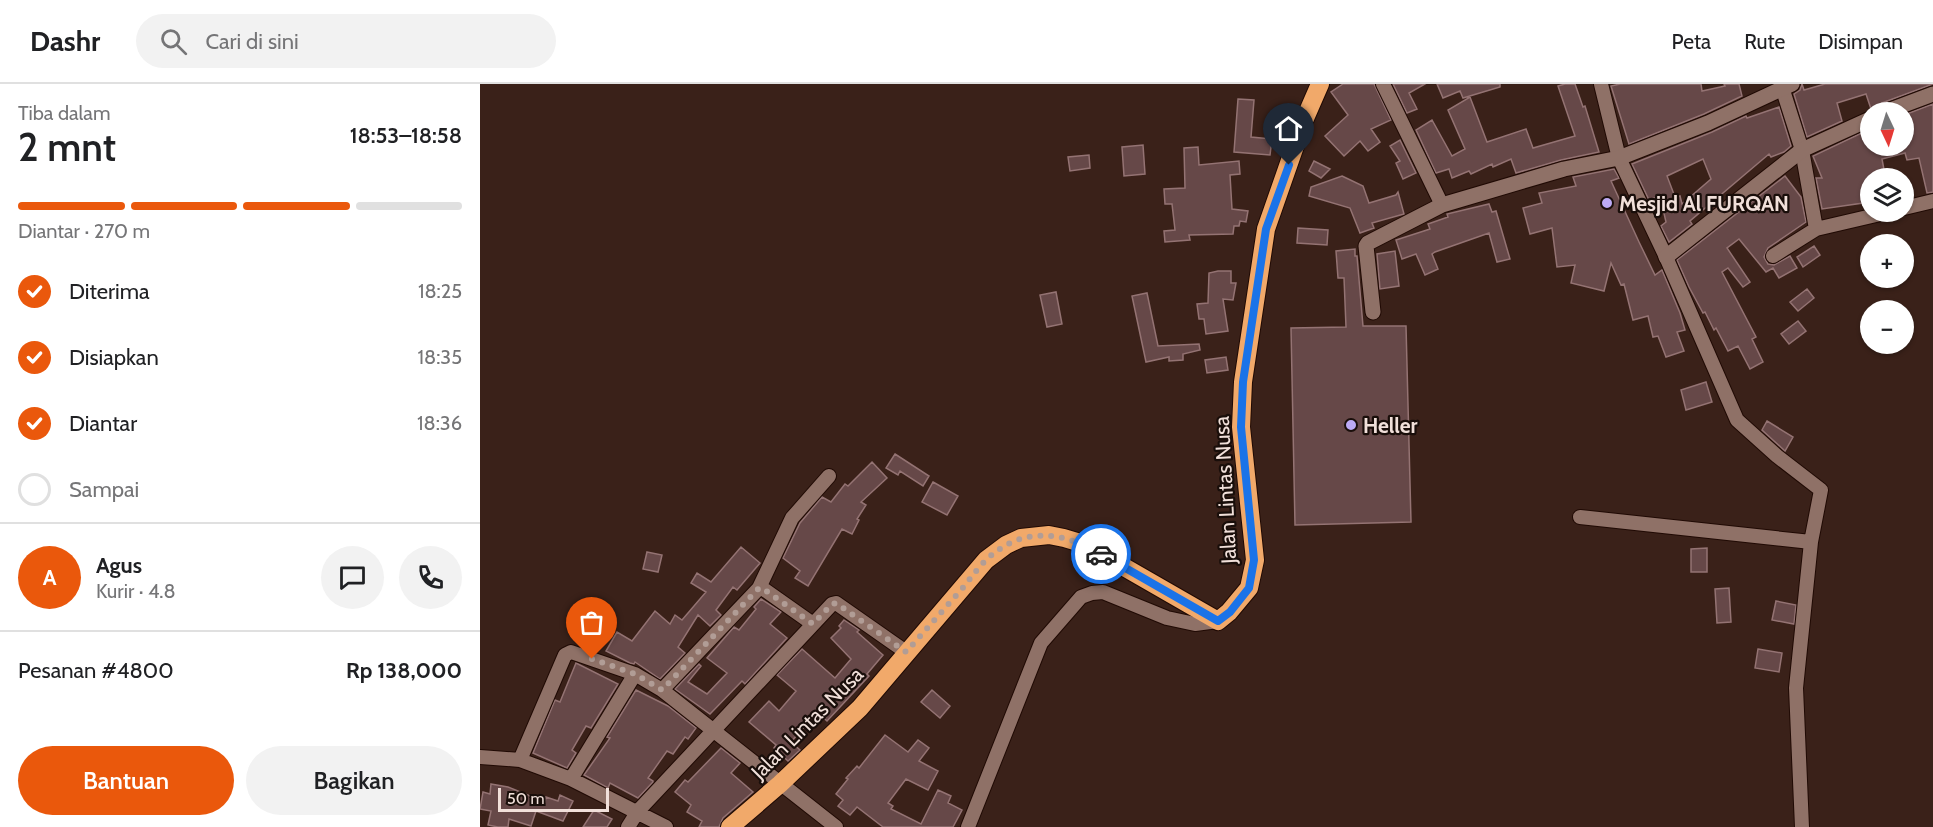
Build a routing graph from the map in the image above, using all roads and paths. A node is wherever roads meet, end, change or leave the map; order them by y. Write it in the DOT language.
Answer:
graph roads {
  1 [pos="1320,84"];
  2 [pos="1383,84"];
  3 [pos="1601,84"];
  4 [pos="1785,86"];
  5 [pos="1933,94"];
  6 [pos="1912,102"];
  7 [pos="1860,124"];
  8 [pos="1802,150"];
  9 [pos="1619,158"];
  10 [pos="1933,201"];
  11 [pos="1442,205"];
  12 [pos="1914,206"];
  13 [pos="1860,219"];
  14 [pos="1816,229"];
  15 [pos="1666,256"];
  16 [pos="1773,256"];
  17 [pos="1372,312"];
  18 [pos="829,476"];
  19 [pos="1580,518"];
  20 [pos="1811,542"];
  21 [pos="759,588"];
  22 [pos="1218,621"];
  23 [pos="813,624"];
  24 [pos="906,652"];
  25 [pos="635,674"];
  26 [pos="662,690"];
  27 [pos="713,729"];
  28 [pos="480,757"];
  29 [pos="520,760"];
  30 [pos="571,779"];
  31 [pos="780,784"];
  32 [pos="638,811"];
  33 [pos="628,827"];
  34 [pos="666,827"];
  35 [pos="729,827"];
  36 [pos="836,827"];
  37 [pos="968,827"];
  38 [pos="1802,827"];
  1 -- 22 [label="highway, Jalan Lintas Nusa"];
  2 -- 11 [label="street"];
  3 -- 9 [label="street"];
  4 -- 8 [label="street"];
  4 -- 9 [label="street"];
  5 -- 6 [label="street"];
  7 -- 8 [label="street"];
  8 -- 14 [label="street"];
  8 -- 15 [label="street"];
  9 -- 11 [label="street"];
  9 -- 15 [label="street"];
  10 -- 12 [label="street"];
  11 -- 17 [label="street"];
  13 -- 14 [label="street"];
  14 -- 16 [label="street"];
  15 -- 20 [label="street"];
  18 -- 21 [label="street"];
  19 -- 20 [label="street"];
  20 -- 38 [label="street"];
  21 -- 23 [label="street"];
  21 -- 26 [label="street"];
  22 -- 24 [label="highway, Jalan Lintas Nusa"];
  22 -- 37 [label="street"];
  23 -- 24 [label="street"];
  23 -- 27 [label="street"];
  24 -- 31 [label="highway, Jalan Lintas Nusa"];
  25 -- 26 [label="street"];
  25 -- 29 [label="street"];
  25 -- 30 [label="street"];
  26 -- 27 [label="street"];
  27 -- 31 [label="street"];
  27 -- 32 [label="street"];
  28 -- 29 [label="street"];
  29 -- 30 [label="street"];
  30 -- 32 [label="street"];
  31 -- 35 [label="highway, Jalan Lintas Nusa"];
  31 -- 36 [label="street"];
  32 -- 33 [label="street"];
  32 -- 34 [label="street"];
}
